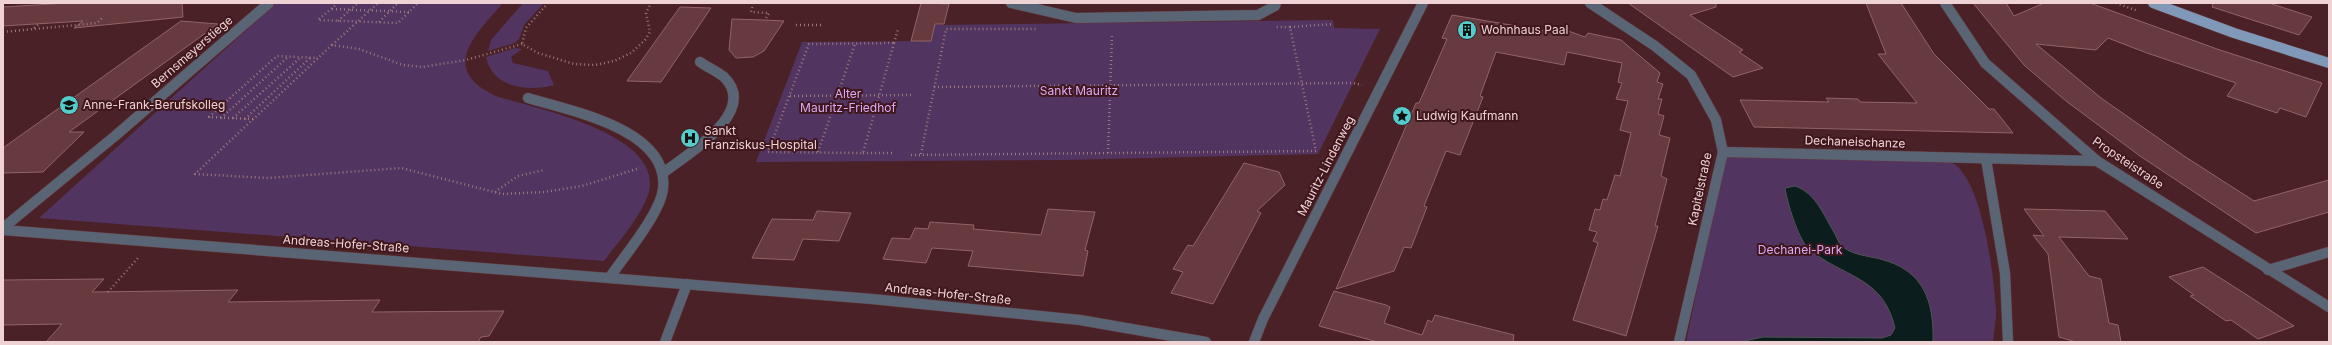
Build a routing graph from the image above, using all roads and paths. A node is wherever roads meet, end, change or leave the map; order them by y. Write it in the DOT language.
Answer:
graph roads {
  1 [pos="269,3"];
  2 [pos="338,3"];
  3 [pos="358,3"];
  4 [pos="378,3"];
  5 [pos="398,3"];
  6 [pos="418,3"];
  7 [pos="548,3"];
  8 [pos="651,3"];
  9 [pos="753,3"];
  10 [pos="1011,3"];
  11 [pos="1276,3"];
  12 [pos="1423,3"];
  13 [pos="1590,3"];
  14 [pos="1945,3"];
  15 [pos="2153,3"];
  16 [pos="331,9"];
  17 [pos="350,10"];
  18 [pos="370,10"];
  19 [pos="390,11"];
  20 [pos="409,12"];
  21 [pos="102,18"];
  22 [pos="764,20"];
  23 [pos="338,21"];
  24 [pos="358,22"];
  25 [pos="378,22"];
  26 [pos="39,24"];
  27 [pos="1333,24"];
  28 [pos="796,25"];
  29 [pos="822,26"];
  30 [pos="1274,27"];
  31 [pos="1290,27"];
  32 [pos="1041,28"];
  33 [pos="1112,28"];
  34 [pos="34,29"];
  35 [pos="898,29"];
  36 [pos="3,32"];
  37 [pos="894,43"];
  38 [pos="522,44"];
  39 [pos="854,44"];
  40 [pos="332,45"];
  41 [pos="289,57"];
  42 [pos="300,57"];
  43 [pos="310,58"];
  44 [pos="319,58"];
  45 [pos="700,62"];
  46 [pos="2329,63"];
  47 [pos="1303,84"];
  48 [pos="1111,86"];
  49 [pos="934,87"];
  50 [pos="1380,90"];
  51 [pos="880,95"];
  52 [pos="914,95"];
  53 [pos="790,96"];
  54 [pos="837,96"];
  55 [pos="528,98"];
  56 [pos="221,118"];
  57 [pos="233,118"];
  58 [pos="245,119"];
  59 [pos="253,119"];
  60 [pos="818,152"];
  61 [pos="1723,152"];
  62 [pos="864,153"];
  63 [pos="895,153"];
  64 [pos="1108,153"];
  65 [pos="921,154"];
  66 [pos="911,155"];
  67 [pos="1986,159"];
  68 [pos="2097,161"];
  69 [pos="659,162"];
  70 [pos="544,170"];
  71 [pos="662,173"];
  72 [pos="494,192"];
  73 [pos="3,229"];
  74 [pos="153,242"];
  75 [pos="2329,252"];
  76 [pos="2268,270"];
  77 [pos="610,277"];
  78 [pos="687,284"];
  79 [pos="108,292"];
  80 [pos="2329,308"];
  81 [pos="665,342"];
  82 [pos="1206,342"];
  83 [pos="1254,342"];
  84 [pos="1679,342"];
  85 [pos="2008,342"];
  1 -- 73 [label="street, Bernsmeyerstiege"];
  2 -- 16 [label="path"];
  3 -- 17 [label="path"];
  4 -- 18 [label="path"];
  5 -- 19 [label="path"];
  6 -- 20 [label="path"];
  7 -- 38 [label="path"];
  8 -- 38 [label="path"];
  9 -- 22 [label="path"];
  10 -- 11 [label="street"];
  12 -- 50 [label="street, Mauritz-Lindenweg"];
  13 -- 61 [label="street, Kapitelstraße"];
  14 -- 68 [label="street, Propsteistraße"];
  15 -- 46 [label="main road"];
  16 -- 17 [label="path"];
  16 -- 23 [label="path"];
  17 -- 18 [label="path"];
  17 -- 23 [label="path"];
  18 -- 19 [label="path"];
  18 -- 24 [label="path"];
  19 -- 20 [label="path"];
  19 -- 25 [label="path"];
  20 -- 25 [label="path"];
  21 -- 34 [label="path"];
  23 -- 24 [label="path"];
  24 -- 25 [label="path"];
  24 -- 40 [label="path"];
  26 -- 34 [label="path"];
  27 -- 31 [label="path"];
  28 -- 29 [label="path"];
  30 -- 31 [label="path"];
  31 -- 47 [label="path"];
  32 -- 49 [label="path"];
  33 -- 48 [label="path"];
  34 -- 36 [label="path"];
  35 -- 37 [label="path"];
  37 -- 39 [label="path"];
  37 -- 51 [label="path"];
  38 -- 40 [label="path"];
  39 -- 53 [label="path"];
  39 -- 54 [label="path"];
  40 -- 44 [label="path"];
  41 -- 42 [label="path"];
  41 -- 56 [label="path"];
  41 -- 56 [label="path"];
  42 -- 43 [label="path"];
  42 -- 57 [label="path"];
  43 -- 44 [label="path"];
  43 -- 58 [label="path"];
  44 -- 59 [label="path"];
  45 -- 71 [label="street"];
  47 -- 48 [label="path"];
  47 -- 50 [label="path"];
  47 -- 64 [label="path"];
  48 -- 49 [label="path"];
  48 -- 64 [label="path"];
  49 -- 65 [label="path"];
  50 -- 83 [label="street, Mauritz-Lindenweg"];
  51 -- 52 [label="path"];
  51 -- 54 [label="path"];
  51 -- 62 [label="path"];
  53 -- 54 [label="path"];
  53 -- 60 [label="path"];
  54 -- 60 [label="path"];
  55 -- 69 [label="street"];
  56 -- 57 [label="path"];
  57 -- 58 [label="path"];
  58 -- 59 [label="path"];
  59 -- 72 [label="path"];
  60 -- 62 [label="path"];
  61 -- 67 [label="street, Dechaneischanze"];
  61 -- 84 [label="street, Kapitelstraße"];
  62 -- 63 [label="path"];
  64 -- 65 [label="path"];
  65 -- 66 [label="path"];
  67 -- 68 [label="street, Dechaneischanze"];
  67 -- 85 [label="street"];
  68 -- 76 [label="street, Propsteistraße"];
  69 -- 71 [label="street"];
  69 -- 72 [label="path"];
  70 -- 72 [label="path"];
  71 -- 77 [label="street"];
  73 -- 74 [label="street, Andreas-Hofer-Straße"];
  74 -- 77 [label="street, Andreas-Hofer-Straße"];
  74 -- 79 [label="path"];
  75 -- 76 [label="street"];
  76 -- 80 [label="street, Propsteistraße"];
  77 -- 78 [label="street, Andreas-Hofer-Straße"];
  78 -- 81 [label="street"];
  78 -- 82 [label="street, Andreas-Hofer-Straße"];
}
